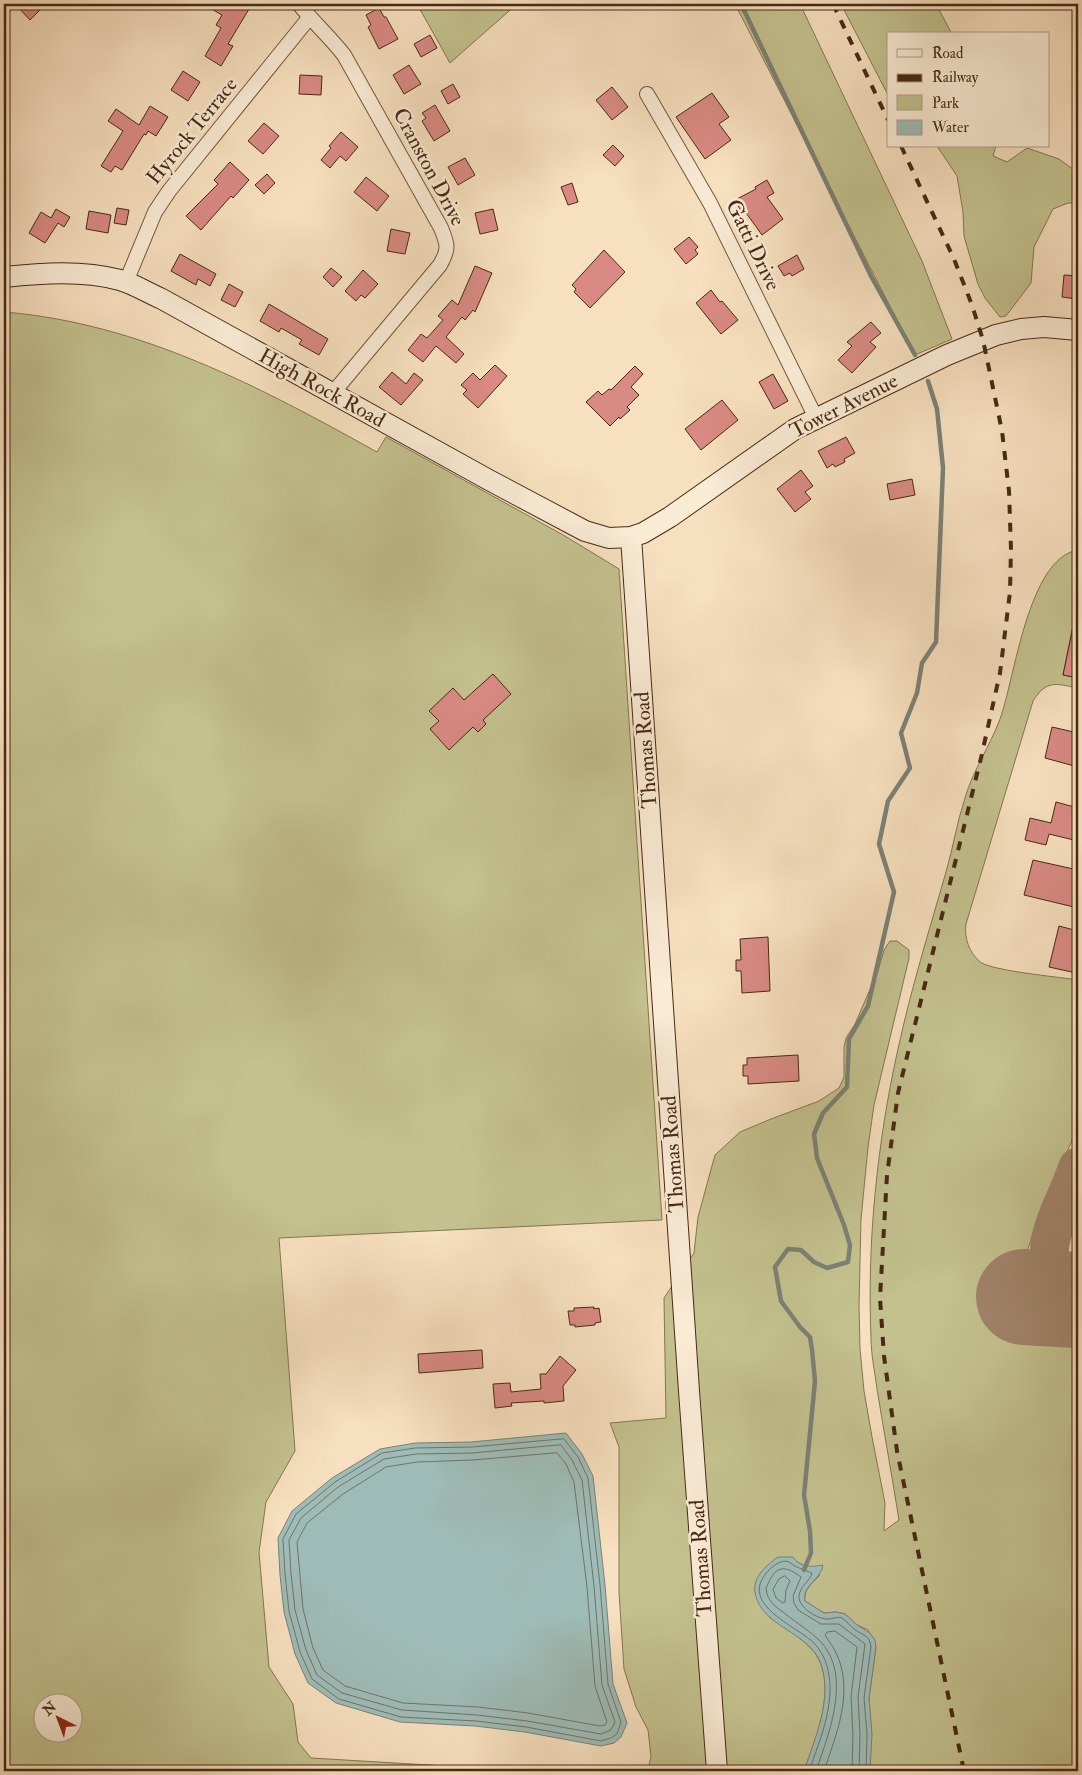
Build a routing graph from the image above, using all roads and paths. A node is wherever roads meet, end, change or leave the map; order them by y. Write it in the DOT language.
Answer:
graph roads {
  1 [pos="299,4"];
  2 [pos="309,18"];
  3 [pos="647,94"];
  4 [pos="4,277"];
  5 [pos="126,282"];
  6 [pos="1078,330"];
  7 [pos="332,394"];
  8 [pos="816,418"];
  9 [pos="631,537"];
  10 [pos="717,1771"];
  1 -- 2 [label="street, Cranston Drive"];
  2 -- 5 [label="street, Hyrock Terrace"];
  2 -- 7 [label="street, Cranston Drive"];
  3 -- 8 [label="street, Gatti Drive"];
  4 -- 5 [label="main road, High Rock Road"];
  5 -- 7 [label="main road, High Rock Road"];
  6 -- 8 [label="main road, Tower Avenue"];
  7 -- 9 [label="main road, High Rock Road"];
  8 -- 9 [label="main road, Tower Avenue"];
  9 -- 10 [label="main road, Thomas Road"];
}
